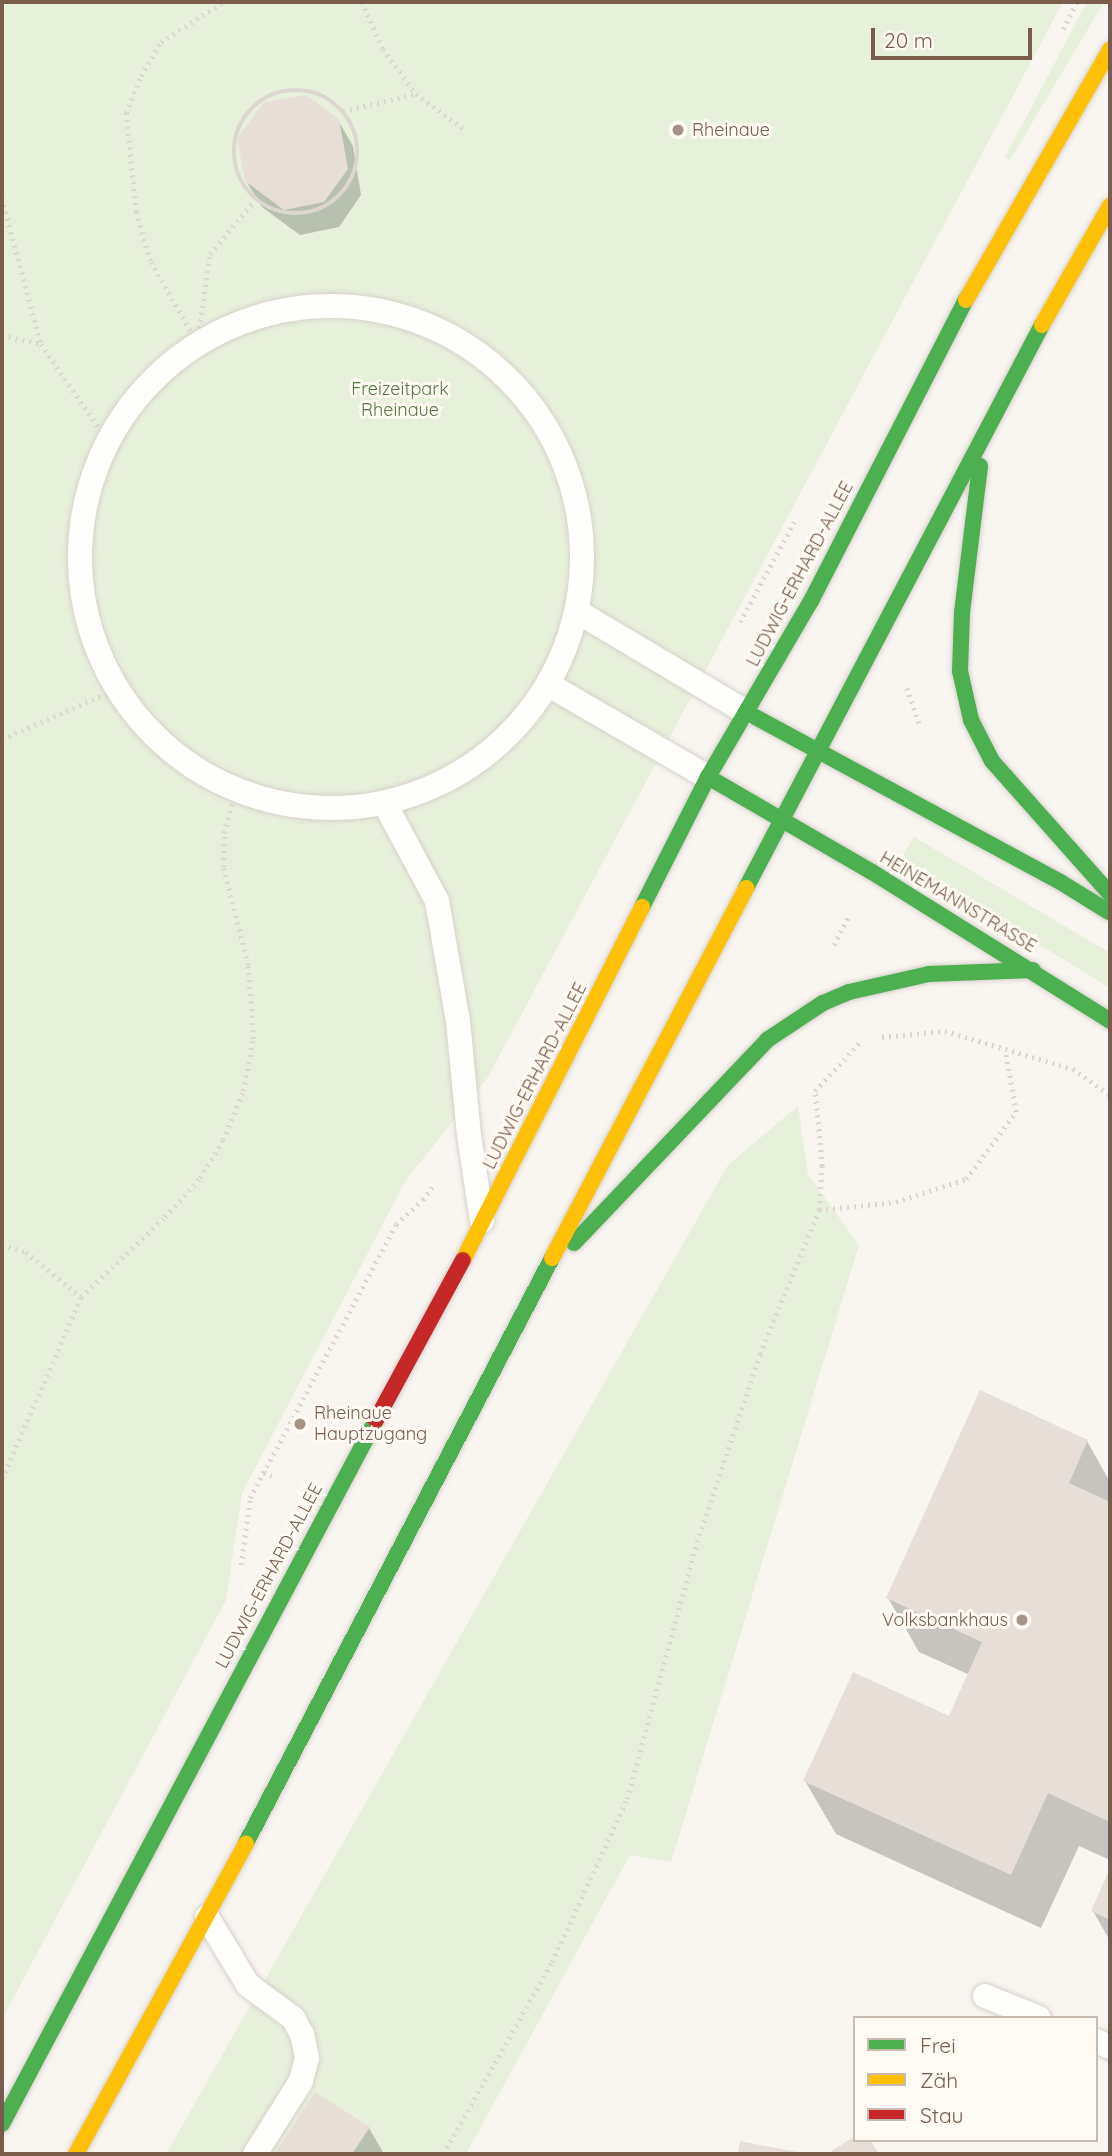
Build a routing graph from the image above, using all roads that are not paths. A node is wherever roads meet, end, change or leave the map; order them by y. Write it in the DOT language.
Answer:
graph roads {
  1 [pos="1110,50"];
  2 [pos="1110,206"];
  3 [pos="983,442"];
  4 [pos="578,612"];
  5 [pos="549,685"];
  6 [pos="746,712"];
  7 [pos="820,751"];
  8 [pos="708,777"];
  9 [pos="386,804"];
  10 [pos="783,820"];
  11 [pos="1110,894"];
  12 [pos="1110,913"];
  13 [pos="1033,970"];
  14 [pos="1110,1021"];
  15 [pos="482,1222"];
  16 [pos="543,1275"];
  17 [pos="207,1917"];
  18 [pos="985,1996"];
  19 [pos="1034,2016"];
  20 [pos="2,2124"];
  21 [pos="76,2154"];
  22 [pos="255,2154"];
  1 -- 6 [label="main road, LUDWIG-ERHARD-ALLEE"];
  2 -- 3 [label="main road"];
  3 -- 7 [label="main road"];
  3 -- 11 [label="main road"];
  4 -- 5 [label="lane"];
  4 -- 6 [label="lane"];
  4 -- 9 [label="lane"];
  5 -- 8 [label="lane"];
  5 -- 9 [label="lane"];
  6 -- 7 [label="main road"];
  6 -- 8 [label="main road, LUDWIG-ERHARD-ALLEE"];
  7 -- 10 [label="main road"];
  7 -- 12 [label="main road"];
  8 -- 10 [label="main road, HEINEMANNSTRASSE"];
  8 -- 15 [label="main road, LUDWIG-ERHARD-ALLEE"];
  9 -- 15 [label="lane"];
  10 -- 13 [label="main road, HEINEMANNSTRASSE"];
  10 -- 16 [label="main road"];
  13 -- 14 [label="main road, HEINEMANNSTRASSE"];
  13 -- 16 [label="main road"];
  15 -- 20 [label="main road, LUDWIG-ERHARD-ALLEE"];
  16 -- 17 [label="main road"];
  17 -- 21 [label="main road"];
  17 -- 22 [label="lane"];
  18 -- 19 [label="lane"];
}
